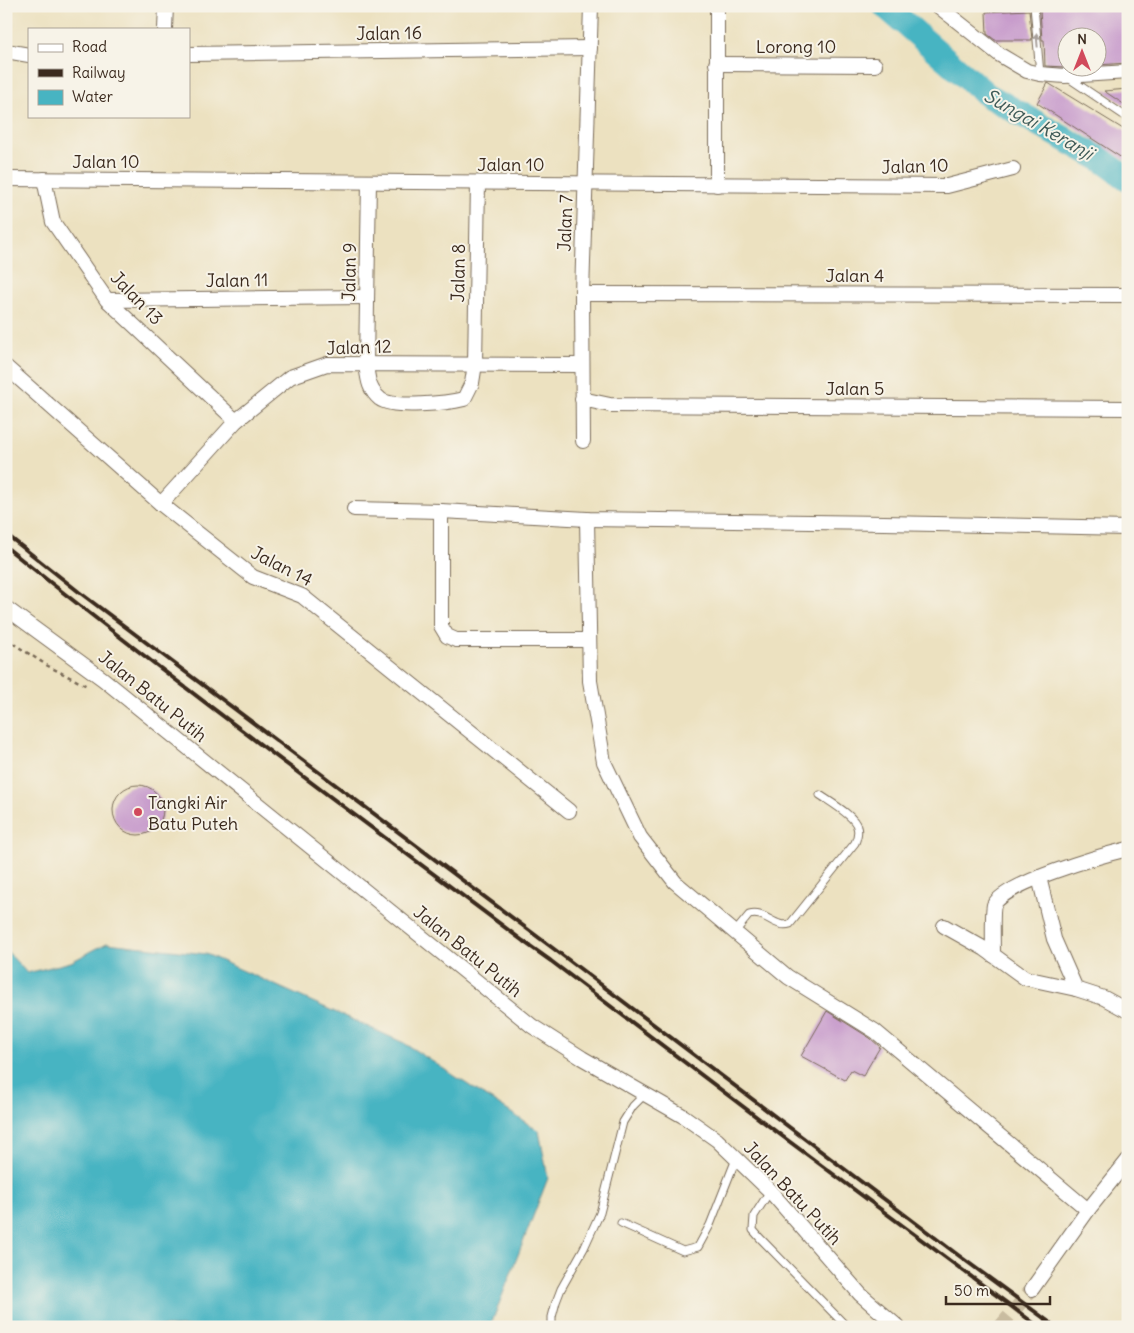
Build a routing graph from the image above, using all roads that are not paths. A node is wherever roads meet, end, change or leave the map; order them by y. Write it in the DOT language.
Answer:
graph roads {
  1 [pos="166,6"];
  2 [pos="591,6"];
  3 [pos="717,6"];
  4 [pos="938,6"];
  5 [pos="1034,6"];
  6 [pos="165,28"];
  7 [pos="590,48"];
  8 [pos="6,51"];
  9 [pos="190,54"];
  10 [pos="28,55"];
  11 [pos="716,64"];
  12 [pos="875,65"];
  13 [pos="1128,72"];
  14 [pos="1106,73"];
  15 [pos="1040,74"];
  16 [pos="1056,75"];
  17 [pos="1068,78"];
  18 [pos="1128,118"];
  19 [pos="1013,169"];
  20 [pos="6,179"];
  21 [pos="44,179"];
  22 [pos="369,182"];
  23 [pos="478,182"];
  24 [pos="585,184"];
  25 [pos="717,185"];
  26 [pos="582,294"];
  27 [pos="1128,295"];
  28 [pos="367,298"];
  29 [pos="107,300"];
  30 [pos="366,364"];
  31 [pos="475,364"];
  32 [pos="582,365"];
  33 [pos="6,367"];
  34 [pos="582,399"];
  35 [pos="1128,408"];
  36 [pos="236,421"];
  37 [pos="583,441"];
  38 [pos="161,504"];
  39 [pos="354,509"];
  40 [pos="441,511"];
  41 [pos="587,519"];
  42 [pos="1128,528"];
  43 [pos="6,608"];
  44 [pos="589,640"];
  45 [pos="820,795"];
  46 [pos="569,811"];
  47 [pos="1128,849"];
  48 [pos="1039,877"];
  49 [pos="944,926"];
  50 [pos="734,932"];
  51 [pos="993,955"];
  52 [pos="1076,989"];
  53 [pos="1128,1011"];
  54 [pos="645,1094"];
  55 [pos="736,1159"];
  56 [pos="1128,1160"];
  57 [pos="770,1191"];
  58 [pos="1088,1210"];
  59 [pos="621,1223"];
  60 [pos="1032,1289"];
  61 [pos="552,1327"];
  62 [pos="847,1327"];
  63 [pos="898,1327"];
  1 -- 6 [label="street"];
  2 -- 7 [label="street, Jalan 7"];
  3 -- 11 [label="street"];
  4 -- 15 [label="street"];
  15 -- 5 [label="lane, one-way"];
  7 -- 9 [label="street, Jalan 16"];
  7 -- 24 [label="street, Jalan 7"];
  8 -- 10 [label="street"];
  11 -- 12 [label="street, Lorong 10"];
  11 -- 25 [label="street"];
  13 -- 14 [label="street"];
  15 -- 16 [label="street"];
  17 -- 18 [label="lane"];
  19 -- 25 [label="street, Jalan 10"];
  20 -- 21 [label="street, Jalan 10"];
  21 -- 22 [label="street, Jalan 10"];
  21 -- 29 [label="street, Jalan 13"];
  22 -- 23 [label="street, Jalan 10"];
  22 -- 28 [label="street, Jalan 9"];
  23 -- 24 [label="street, Jalan 10"];
  23 -- 31 [label="street, Jalan 8"];
  24 -- 25 [label="street, Jalan 10"];
  24 -- 26 [label="street, Jalan 7"];
  26 -- 27 [label="street, Jalan 4"];
  26 -- 32 [label="street, Jalan 7"];
  28 -- 29 [label="street, Jalan 11"];
  28 -- 30 [label="street, Jalan 9"];
  29 -- 36 [label="street, Jalan 13"];
  30 -- 31 [label="street, Jalan 12"];
  30 -- 31 [label="street, Jalan 8"];
  30 -- 36 [label="street, Jalan 12"];
  31 -- 32 [label="street, Jalan 12"];
  32 -- 34 [label="street, Jalan 7"];
  33 -- 38 [label="street, Jalan 14"];
  34 -- 35 [label="street, Jalan 5"];
  34 -- 37 [label="street, Jalan 7"];
  36 -- 38 [label="street, Jalan 12"];
  38 -- 46 [label="street, Jalan 14"];
  39 -- 40 [label="street"];
  40 -- 41 [label="street"];
  40 -- 44 [label="street"];
  41 -- 42 [label="street"];
  41 -- 44 [label="street"];
  43 -- 54 [label="street, Jalan Batu Putih"];
  44 -- 50 [label="street"];
  45 -- 50 [label="lane"];
  47 -- 48 [label="street"];
  48 -- 51 [label="street"];
  48 -- 52 [label="street"];
  49 -- 51 [label="street"];
  50 -- 58 [label="street"];
  51 -- 52 [label="street"];
  52 -- 53 [label="street"];
  54 -- 55 [label="street, Jalan Batu Putih"];
  54 -- 61 [label="lane"];
  55 -- 57 [label="street, Jalan Batu Putih"];
  55 -- 59 [label="lane"];
  56 -- 58 [label="street"];
  57 -- 62 [label="lane"];
  57 -- 63 [label="street, Jalan Batu Putih"];
  58 -- 60 [label="street"];
}
